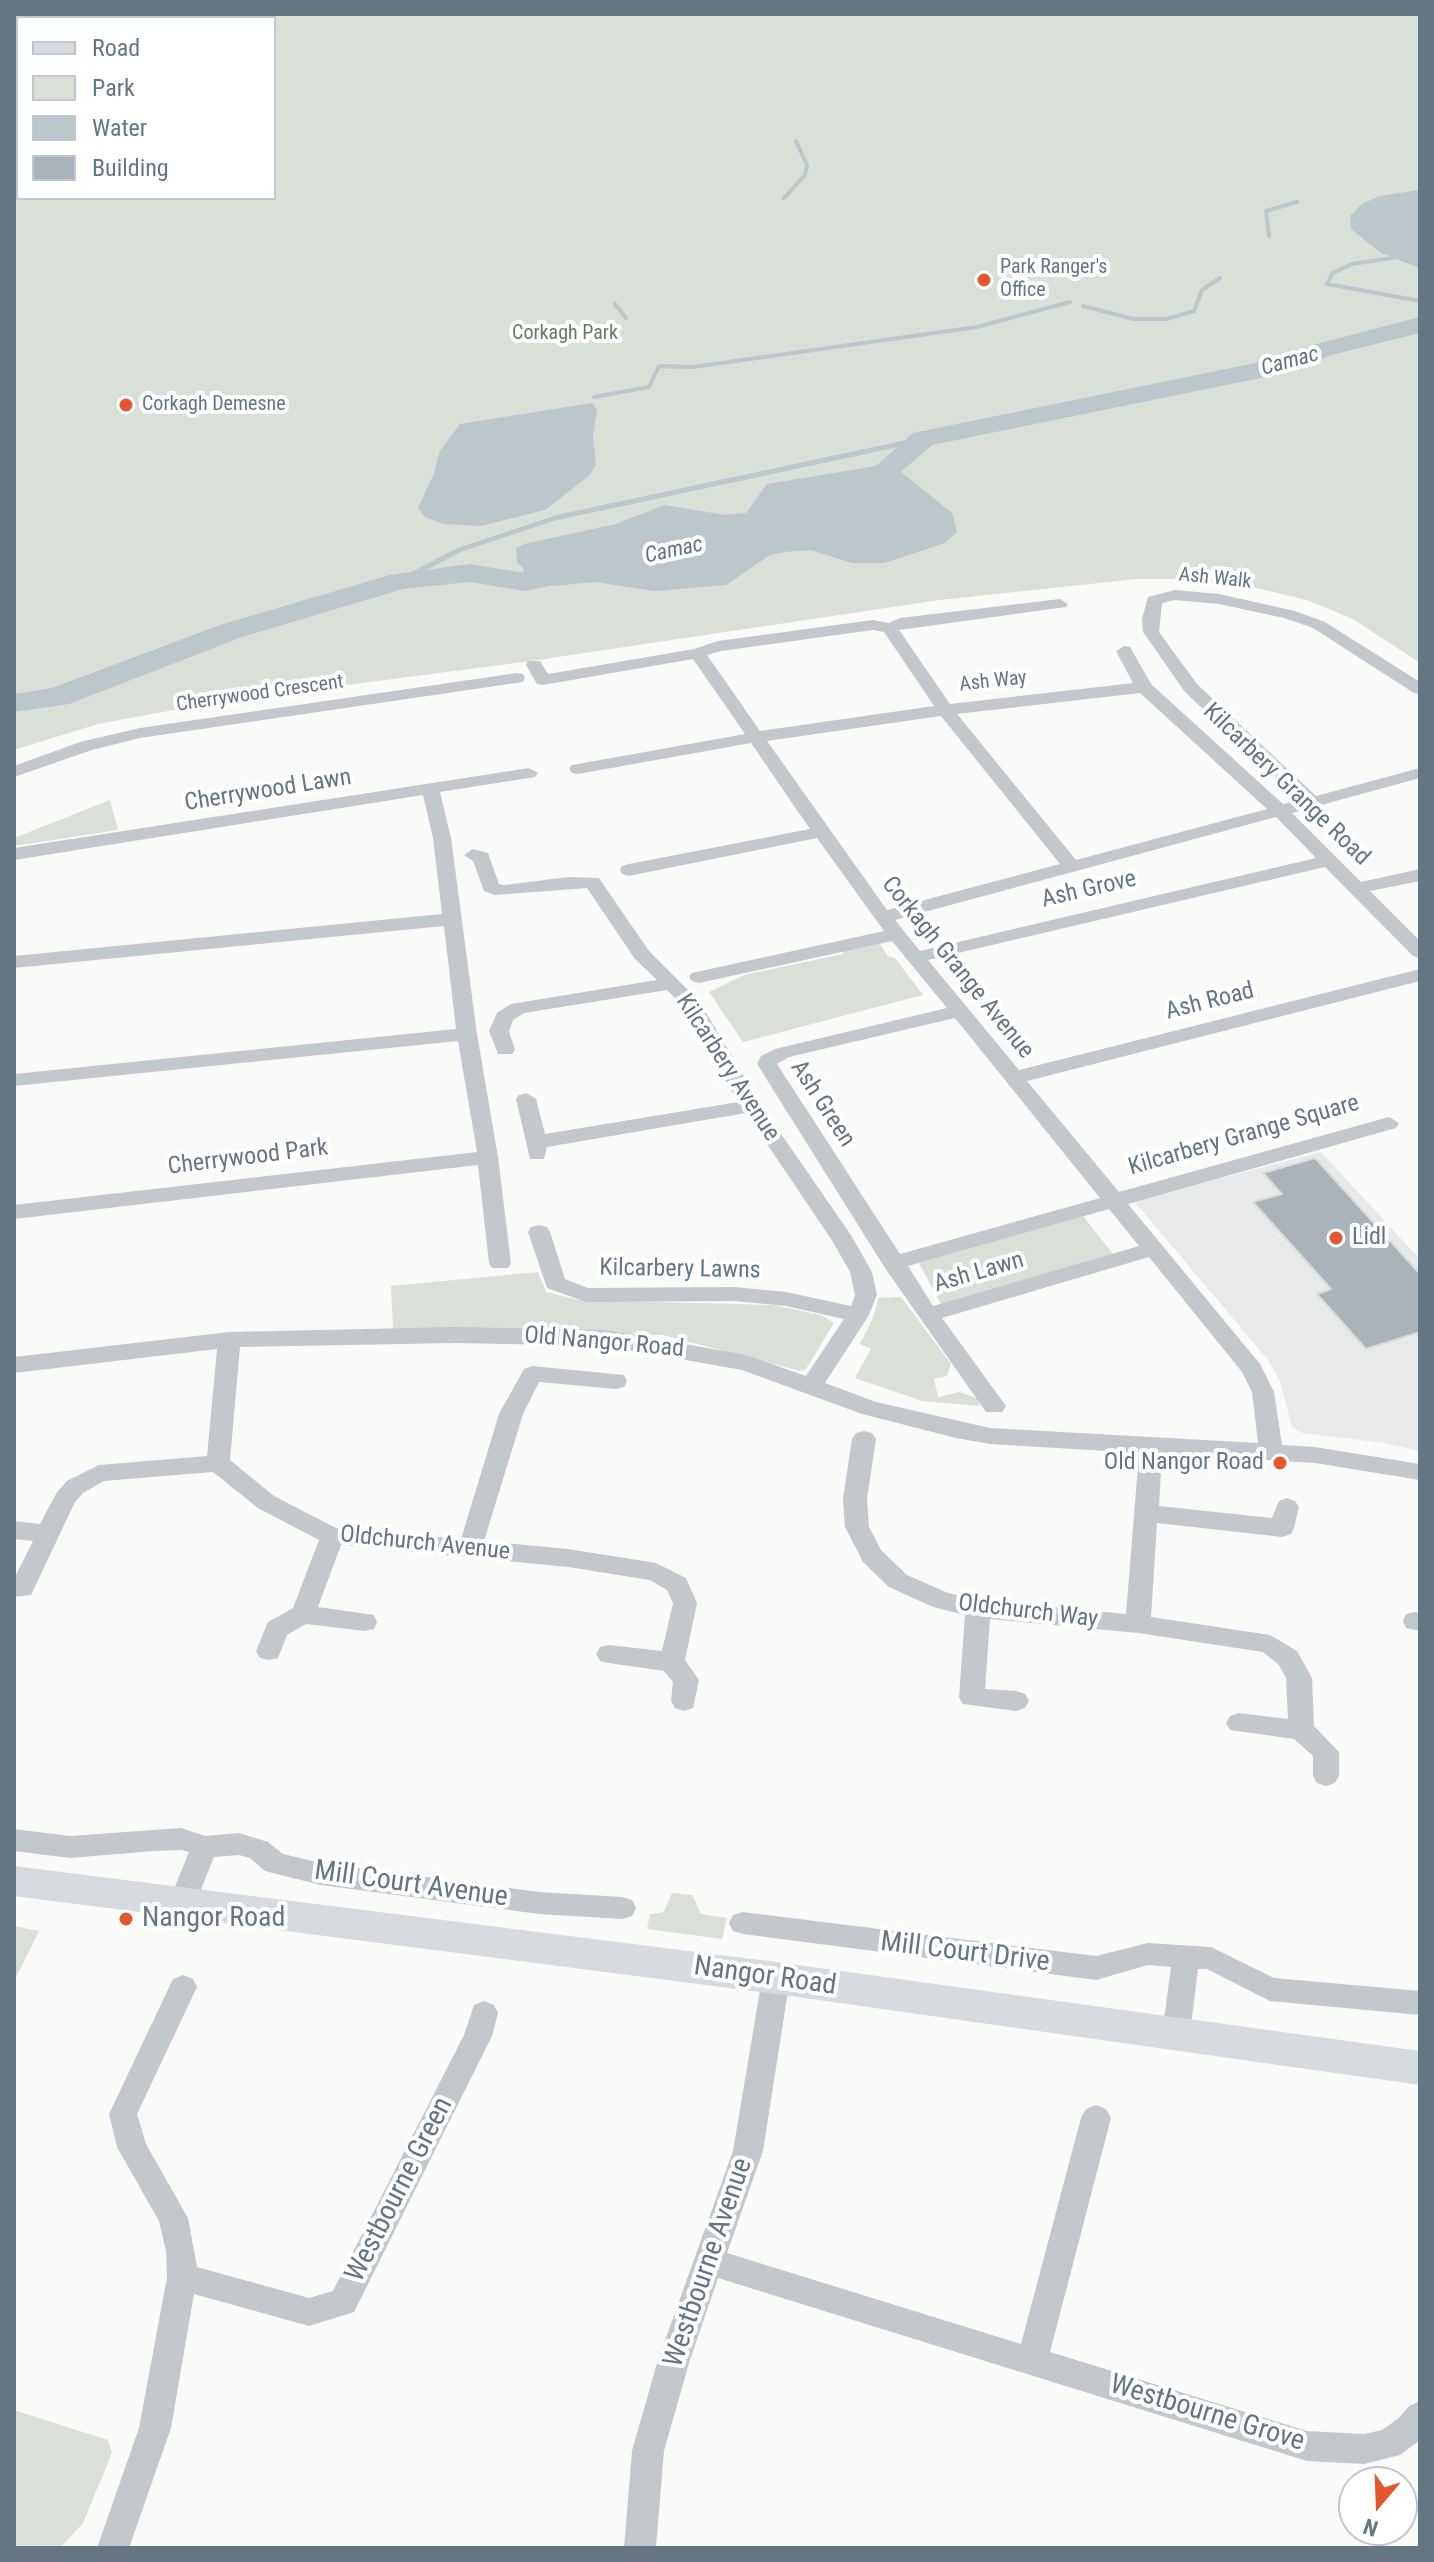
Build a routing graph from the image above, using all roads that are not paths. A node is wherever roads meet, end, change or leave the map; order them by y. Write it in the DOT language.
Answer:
graph roads {
  1 [pos="1060,604"];
  2 [pos="890,628"];
  3 [pos="1124,651"];
  4 [pos="697,653"];
  5 [pos="534,665"];
  6 [pos="517,678"];
  7 [pos="1144,687"];
  8 [pos="1420,689"];
  9 [pos="945,710"];
  10 [pos="754,738"];
  11 [pos="578,769"];
  12 [pos="14,772"];
  13 [pos="529,773"];
  14 [pos="1420,773"];
  15 [pos="431,791"];
  16 [pos="1310,800"];
  17 [pos="1278,809"];
  18 [pos="821,832"];
  19 [pos="14,854"];
  20 [pos="473,855"];
  21 [pos="1328,861"];
  22 [pos="1072,867"];
  23 [pos="629,870"];
  24 [pos="1420,875"];
  25 [pos="1357,888"];
  26 [pos="884,917"];
  27 [pos="452,919"];
  28 [pos="897,934"];
  29 [pos="1420,952"];
  30 [pos="917,957"];
  31 [pos="14,962"];
  32 [pos="1420,975"];
  33 [pos="699,977"];
  34 [pos="670,984"];
  35 [pos="961,1011"];
  36 [pos="467,1034"];
  37 [pos="505,1050"];
  38 [pos="1013,1078"];
  39 [pos="14,1080"];
  40 [pos="526,1099"];
  41 [pos="751,1106"];
  42 [pos="1389,1123"];
  43 [pos="488,1157"];
  44 [pos="1112,1201"];
  45 [pos="14,1212"];
  46 [pos="539,1232"];
  47 [pos="1152,1249"];
  48 [pos="500,1263"];
  49 [pos="893,1263"];
  50 [pos="858,1315"];
  51 [pos="928,1315"];
  52 [pos="229,1340"];
  53 [pos="14,1365"];
  54 [pos="616,1381"];
  55 [pos="811,1386"];
  56 [pos="994,1406"];
  57 [pos="864,1439"];
  58 [pos="1151,1446"];
  59 [pos="1271,1451"];
  60 [pos="218,1463"];
  61 [pos="1420,1472"];
  62 [pos="1287,1507"];
  63 [pos="1148,1513"];
  64 [pos="14,1530"];
  65 [pos="48,1534"];
  66 [pos="332,1536"];
  67 [pos="470,1548"];
  68 [pos="14,1588"];
  69 [pos="978,1609"];
  70 [pos="303,1614"];
  71 [pos="365,1622"];
  72 [pos="1138,1624"];
  73 [pos="269,1651"];
  74 [pos="609,1654"];
  75 [pos="672,1662"];
  76 [pos="684,1701"];
  77 [pos="1016,1701"];
  78 [pos="1239,1723"];
  79 [pos="1301,1730"];
  80 [pos="1326,1776"];
  81 [pos="14,1840"];
  82 [pos="205,1847"];
  83 [pos="14,1881"];
  84 [pos="183,1901"];
  85 [pos="622,1908"];
  86 [pos="743,1923"];
  87 [pos="1186,1956"];
  88 [pos="776,1978"];
  89 [pos="183,1987"];
  90 [pos="1420,2003"];
  91 [pos="484,2013"];
  92 [pos="1176,2034"];
  93 [pos="1420,2068"];
  94 [pos="1096,2118"];
  95 [pos="710,2262"];
  96 [pos="182,2277"];
  97 [pos="1032,2361"];
  98 [pos="1420,2416"];
  99 [pos="113,2548"];
  100 [pos="640,2548"];
  1 -- 2 [label="street"];
  2 -- 4 [label="street"];
  2 -- 9 [label="street, Ash Way"];
  3 -- 7 [label="street, Kilcarbery Grange Road"];
  4 -- 5 [label="street"];
  4 -- 10 [label="street, Corkagh Grange Avenue"];
  6 -- 12 [label="street, Cherrywood Crescent"];
  7 -- 9 [label="street, Ash Way"];
  7 -- 17 [label="street, Kilcarbery Grange Road"];
  8 -- 16 [label="street, Ash Walk"];
  9 -- 10 [label="street"];
  9 -- 22 [label="street"];
  10 -- 11 [label="street"];
  10 -- 18 [label="street, Corkagh Grange Avenue"];
  13 -- 15 [label="street, Cherrywood Lawn"];
  14 -- 16 [label="street"];
  15 -- 19 [label="street, Cherrywood Lawn"];
  15 -- 27 [label="street"];
  16 -- 17 [label="street"];
  17 -- 21 [label="street, Kilcarbery Grange Road"];
  17 -- 22 [label="street"];
  18 -- 23 [label="street"];
  18 -- 26 [label="street, Corkagh Grange Avenue"];
  20 -- 34 [label="street, Kilcarbery Avenue"];
  21 -- 25 [label="street, Kilcarbery Grange Road"];
  21 -- 30 [label="street, Ash Grove"];
  22 -- 26 [label="street"];
  24 -- 25 [label="street"];
  25 -- 29 [label="street, Kilcarbery Grange Road"];
  26 -- 28 [label="street, Corkagh Grange Avenue"];
  27 -- 31 [label="street"];
  27 -- 36 [label="street"];
  28 -- 30 [label="street, Corkagh Grange Avenue"];
  28 -- 33 [label="street"];
  30 -- 35 [label="street, Corkagh Grange Avenue"];
  32 -- 38 [label="street, Ash Road"];
  34 -- 37 [label="street"];
  34 -- 41 [label="street, Kilcarbery Avenue"];
  35 -- 38 [label="street, Corkagh Grange Avenue"];
  35 -- 49 [label="street, Ash Green"];
  36 -- 39 [label="street"];
  36 -- 43 [label="street"];
  38 -- 44 [label="street, Corkagh Grange Avenue"];
  40 -- 41 [label="street"];
  41 -- 50 [label="street, Kilcarbery Avenue"];
  42 -- 44 [label="street, Kilcarbery Grange Square"];
  43 -- 45 [label="street, Cherrywood Park"];
  43 -- 48 [label="street"];
  44 -- 47 [label="street, Corkagh Grange Avenue"];
  44 -- 49 [label="street"];
  46 -- 50 [label="street, Kilcarbery Lawns"];
  47 -- 51 [label="street, Ash Lawn"];
  47 -- 59 [label="street, Corkagh Grange Avenue"];
  49 -- 51 [label="street, Ash Green"];
  50 -- 55 [label="street, Kilcarbery Avenue"];
  51 -- 56 [label="street, Ash Lawn"];
  52 -- 53 [label="street, Old Nangor Road"];
  52 -- 55 [label="street, Old Nangor Road"];
  52 -- 60 [label="street"];
  54 -- 67 [label="street"];
  55 -- 58 [label="street, Old Nangor Road"];
  57 -- 69 [label="street, Oldchurch Way"];
  58 -- 59 [label="street, Old Nangor Road"];
  58 -- 63 [label="street"];
  59 -- 61 [label="street, Old Nangor Road"];
  60 -- 65 [label="street"];
  60 -- 66 [label="street, Oldchurch Avenue"];
  62 -- 63 [label="street"];
  63 -- 72 [label="street"];
  64 -- 65 [label="street"];
  65 -- 68 [label="street"];
  66 -- 67 [label="street, Oldchurch Avenue"];
  66 -- 70 [label="street"];
  67 -- 75 [label="street, Oldchurch Avenue"];
  69 -- 72 [label="street, Oldchurch Way"];
  69 -- 77 [label="street"];
  70 -- 71 [label="street"];
  70 -- 73 [label="street"];
  72 -- 79 [label="street, Oldchurch Way"];
  74 -- 75 [label="street"];
  75 -- 76 [label="street"];
  78 -- 79 [label="street"];
  79 -- 80 [label="street"];
  81 -- 82 [label="street, Mill Court Avenue"];
  82 -- 84 [label="street"];
  82 -- 85 [label="street, Mill Court Avenue"];
  83 -- 84 [label="main road, Nangor Road"];
  84 -- 88 [label="main road, Nangor Road"];
  86 -- 87 [label="street, Mill Court Drive"];
  87 -- 90 [label="street, Mill Court Drive"];
  87 -- 92 [label="street"];
  88 -- 92 [label="main road, Nangor Road"];
  88 -- 95 [label="street, Westbourne Avenue"];
  89 -- 96 [label="street"];
  91 -- 96 [label="street, Westbourne Green"];
  92 -- 93 [label="main road, Nangor Road"];
  94 -- 97 [label="street"];
  95 -- 97 [label="street, Westbourne Grove"];
  95 -- 100 [label="street, Westbourne Avenue"];
  96 -- 99 [label="street"];
  97 -- 98 [label="street, Westbourne Grove"];
}
